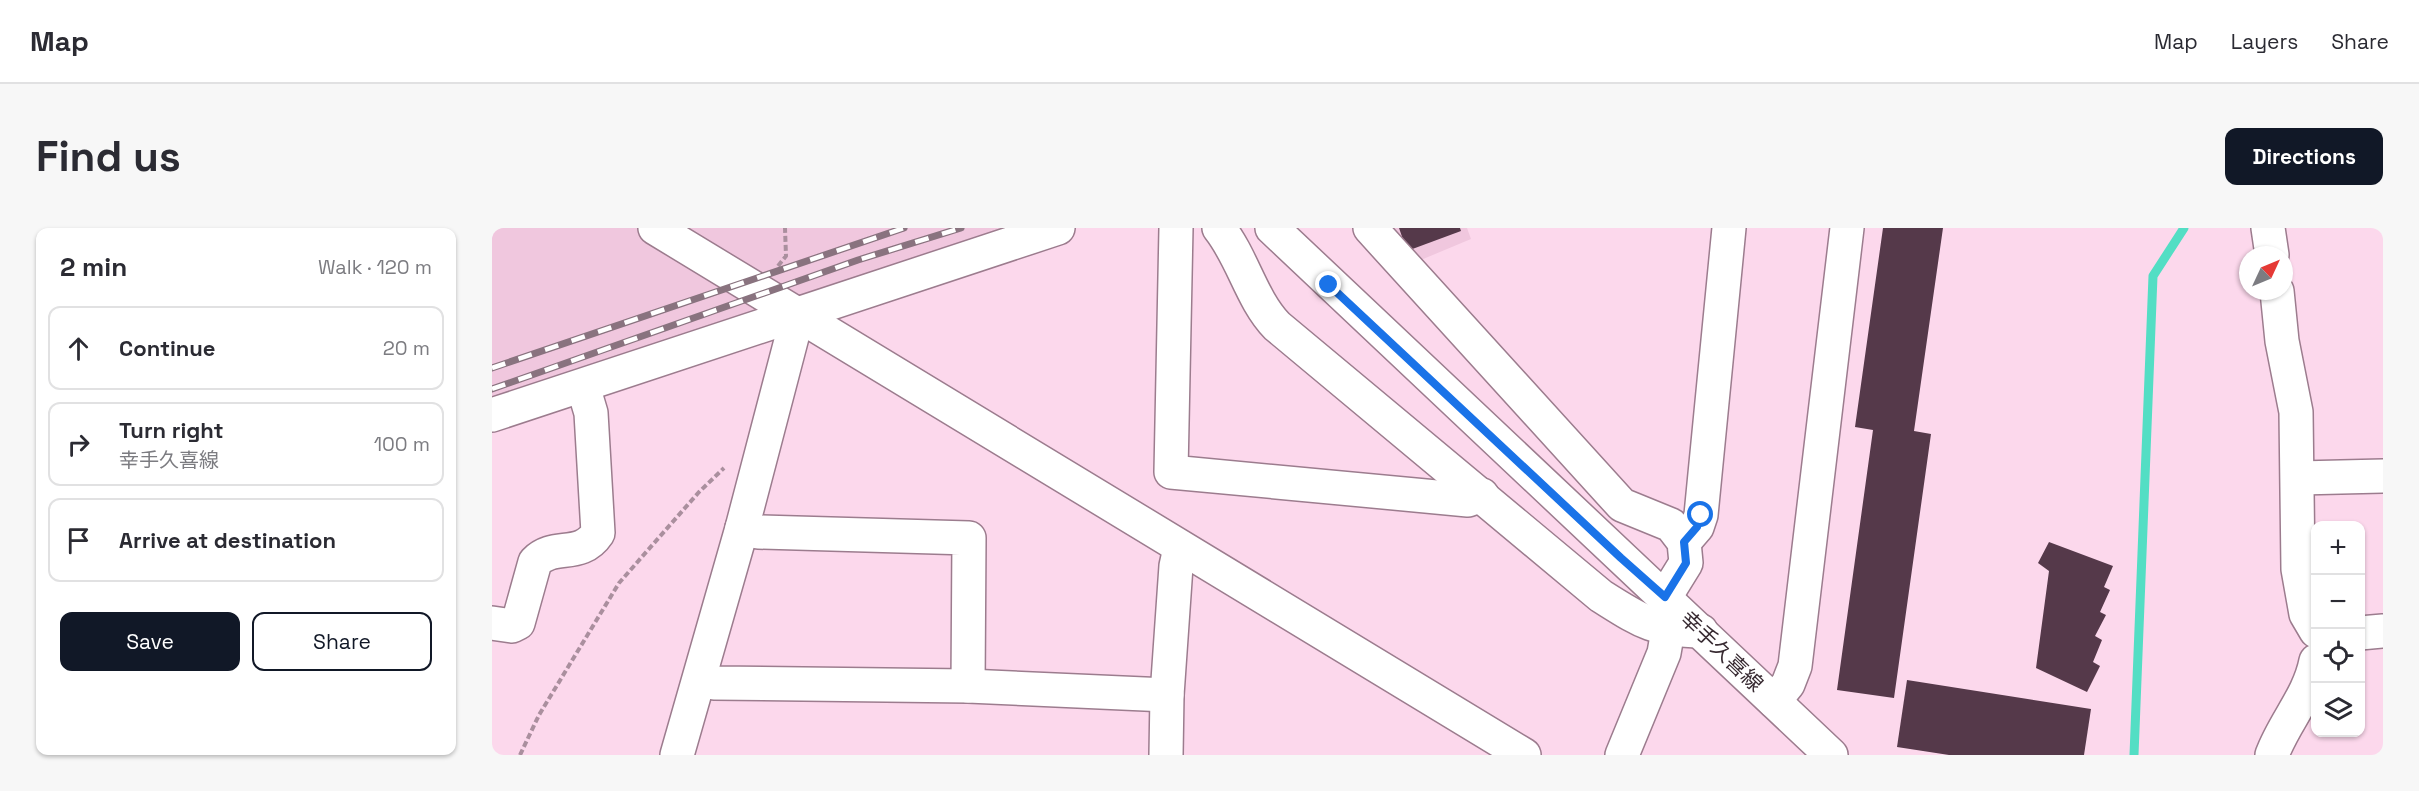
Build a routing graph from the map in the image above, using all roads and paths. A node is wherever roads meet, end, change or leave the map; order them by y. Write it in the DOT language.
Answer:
graph roads {
  1 [pos="655,228"];
  2 [pos="1058,228"];
  3 [pos="1176,228"];
  4 [pos="1219,228"];
  5 [pos="1272,228"];
  6 [pos="1370,228"];
  7 [pos="1729,228"];
  8 [pos="1847,228"];
  9 [pos="2268,228"];
  10 [pos="2271,246"];
  11 [pos="2278,300"];
  12 [pos="798,314"];
  13 [pos="583,386"];
  14 [pos="492,415"];
  15 [pos="762,452"];
  16 [pos="2383,476"];
  17 [pos="2299,478"];
  18 [pos="1482,495"];
  19 [pos="742,528"];
  20 [pos="1684,542"];
  21 [pos="1180,548"];
  22 [pos="1665,597"];
  23 [pos="492,623"];
  24 [pos="2315,629"];
  25 [pos="1668,630"];
  26 [pos="1701,630"];
  27 [pos="2383,631"];
  28 [pos="2365,633"];
  29 [pos="700,679"];
  30 [pos="2311,681"];
  31 [pos="968,686"];
  32 [pos="1167,695"];
  33 [pos="1774,701"];
  34 [pos="520,755"];
  35 [pos="677,755"];
  36 [pos="1166,755"];
  37 [pos="1524,755"];
  38 [pos="1622,755"];
  39 [pos="1832,755"];
  40 [pos="2272,755"];
  1 -- 12 [label="street"];
  2 -- 12 [label="street"];
  3 -- 18 [label="street"];
  4 -- 18 [label="street"];
  5 -- 22 [label="street, 幸手久喜線"];
  6 -- 20 [label="street"];
  7 -- 20 [label="street"];
  8 -- 33 [label="street"];
  9 -- 10 [label="street"];
  11 -- 17 [label="street"];
  12 -- 13 [label="street"];
  12 -- 15 [label="street"];
  12 -- 21 [label="street"];
  13 -- 14 [label="street"];
  13 -- 23 [label="street"];
  15 -- 19 [label="street"];
  15 -- 34 [label="path"];
  16 -- 17 [label="street"];
  17 -- 24 [label="street"];
  18 -- 25 [label="street"];
  19 -- 29 [label="street"];
  19 -- 31 [label="street"];
  20 -- 22 [label="street"];
  21 -- 32 [label="street"];
  21 -- 37 [label="street"];
  22 -- 26 [label="street, 幸手久喜線"];
  25 -- 26 [label="street"];
  25 -- 38 [label="street"];
  26 -- 33 [label="street, 幸手久喜線"];
  27 -- 28 [label="street"];
  29 -- 31 [label="street"];
  29 -- 35 [label="street"];
  30 -- 40 [label="street"];
  31 -- 32 [label="street"];
  32 -- 36 [label="street"];
  33 -- 39 [label="street, 幸手久喜線"];
}
